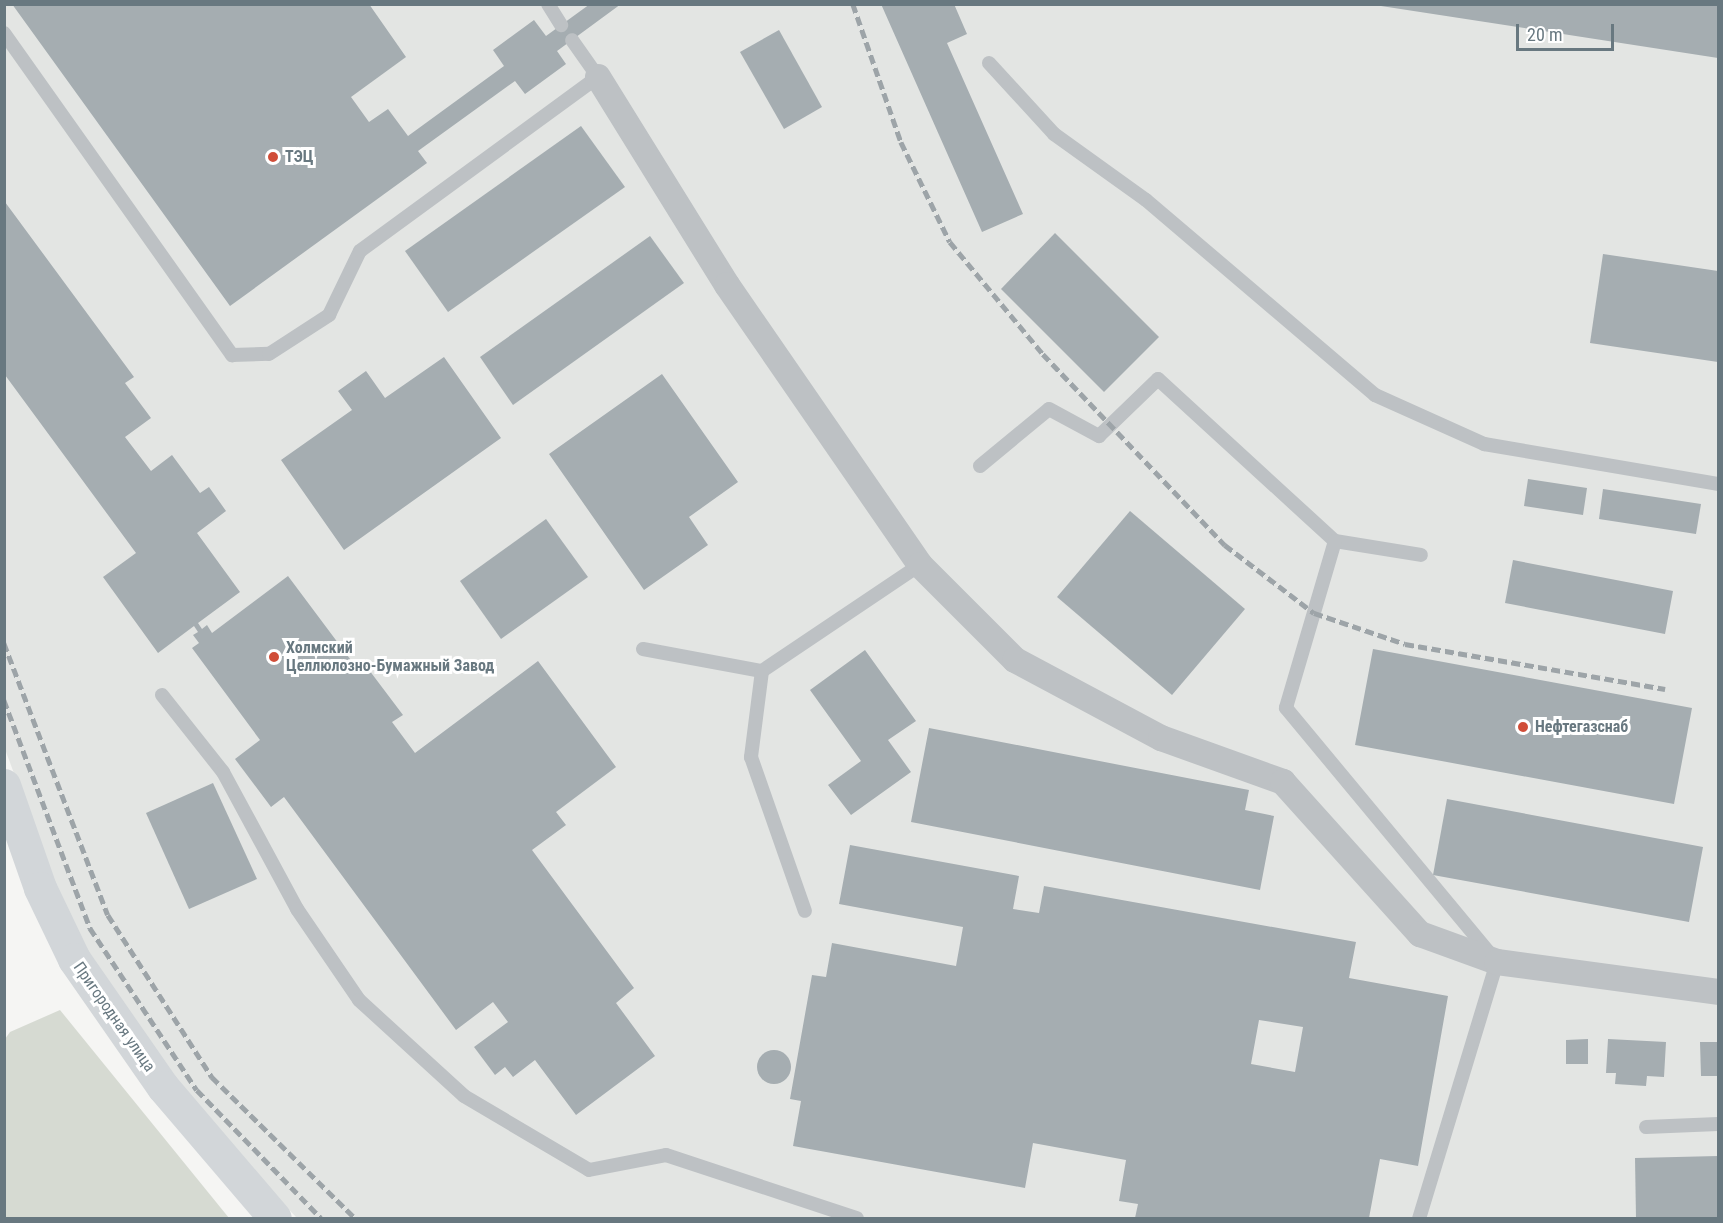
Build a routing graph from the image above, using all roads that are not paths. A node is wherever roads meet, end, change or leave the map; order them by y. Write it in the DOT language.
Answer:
graph roads {
  1 [pos="548,4"];
  2 [pos="561,25"];
  3 [pos="4,33"];
  4 [pos="572,40"];
  5 [pos="989,63"];
  6 [pos="598,77"];
  7 [pos="980,466"];
  8 [pos="1719,484"];
  9 [pos="1335,542"];
  10 [pos="1421,555"];
  11 [pos="920,565"];
  12 [pos="643,649"];
  13 [pos="762,671"];
  14 [pos="162,695"];
  15 [pos="4,785"];
  16 [pos="805,911"];
  17 [pos="1497,962"];
  18 [pos="1719,992"];
  19 [pos="1719,1124"];
  20 [pos="1646,1127"];
  21 [pos="276,1218"];
  22 [pos="857,1218"];
  23 [pos="1419,1218"];
  1 -- 2 [label="lane"];
  3 -- 6 [label="lane"];
  4 -- 6 [label="lane"];
  5 -- 8 [label="lane"];
  6 -- 11 [label="street"];
  7 -- 9 [label="lane"];
  9 -- 10 [label="lane"];
  9 -- 17 [label="lane"];
  11 -- 13 [label="lane"];
  11 -- 17 [label="street"];
  12 -- 13 [label="lane"];
  13 -- 16 [label="lane"];
  14 -- 22 [label="lane"];
  15 -- 21 [label="main road, Пригородная улица"];
  17 -- 18 [label="street"];
  17 -- 23 [label="lane"];
  19 -- 20 [label="lane"];
}
